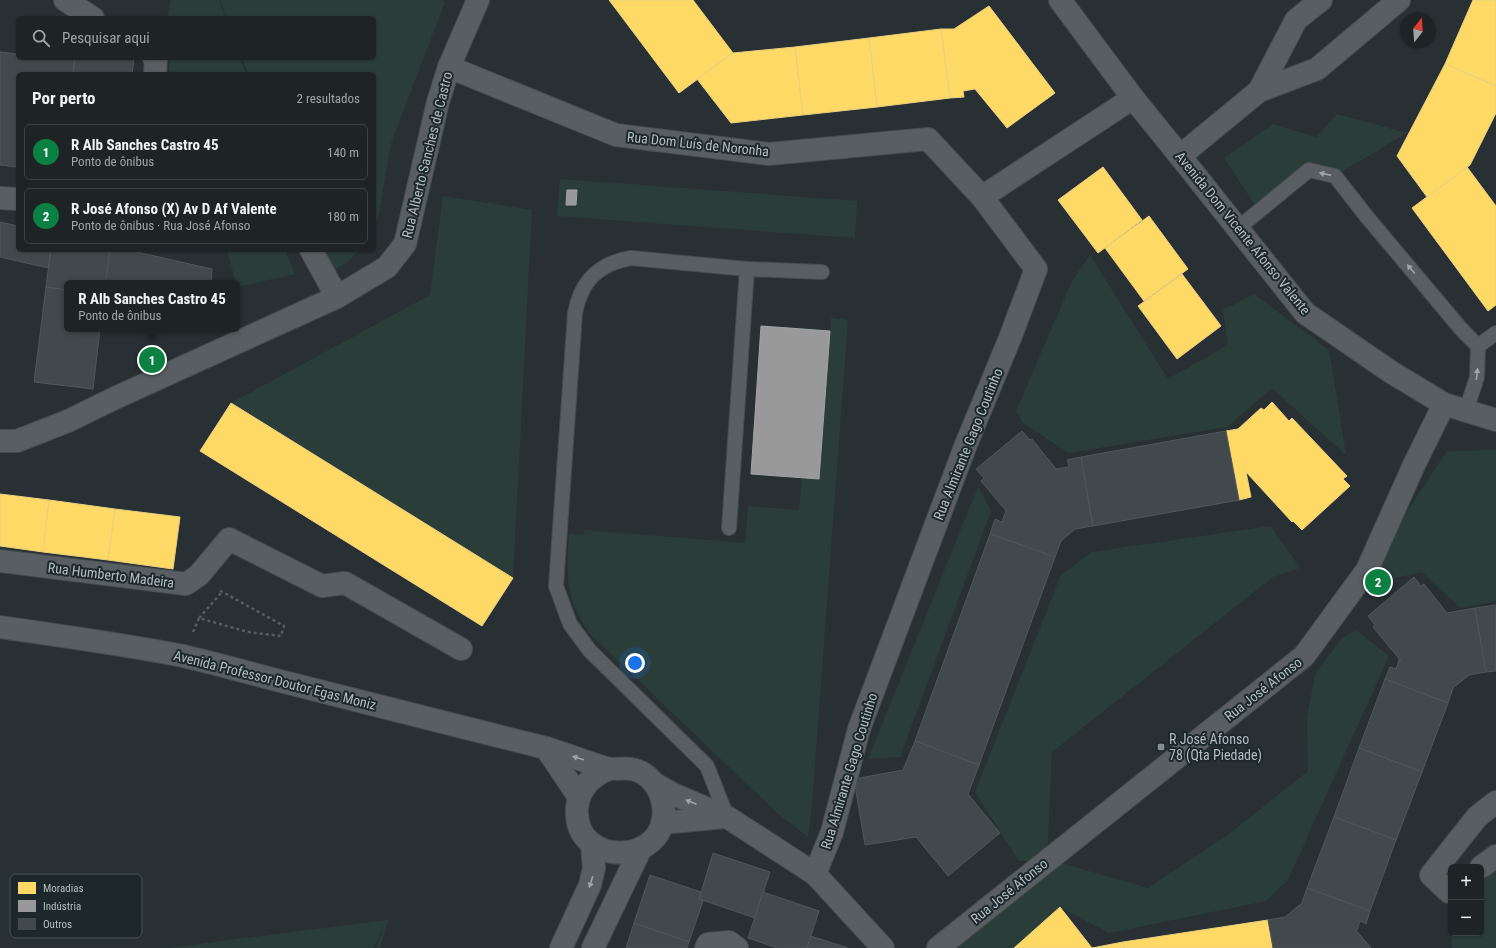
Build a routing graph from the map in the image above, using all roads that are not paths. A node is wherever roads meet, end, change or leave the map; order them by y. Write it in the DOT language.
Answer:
graph roads {
  1 [pos="65,0"];
  2 [pos="478,0"];
  3 [pos="1060,0"];
  4 [pos="1321,0"];
  5 [pos="1399,0"];
  6 [pos="89,16"];
  7 [pos="156,60"];
  8 [pos="450,68"];
  9 [pos="155,72"];
  10 [pos="1259,91"];
  11 [pos="1133,98"];
  12 [pos="1180,156"];
  13 [pos="0,198"];
  14 [pos="982,198"];
  15 [pos="16,199"];
  16 [pos="1237,228"];
  17 [pos="312,252"];
  18 [pos="747,269"];
  19 [pos="822,272"];
  20 [pos="337,297"];
  21 [pos="1496,333"];
  22 [pos="1478,346"];
  23 [pos="1444,404"];
  24 [pos="1466,411"];
  25 [pos="1496,420"];
  26 [pos="0,441"];
  27 [pos="729,528"];
  28 [pos="0,561"];
  29 [pos="0,627"];
  30 [pos="461,649"];
  31 [pos="546,748"];
  32 [pos="609,768"];
  33 [pos="655,784"];
  34 [pos="579,798"];
  35 [pos="1496,802"];
  36 [pos="727,817"];
  37 [pos="662,823"];
  38 [pos="592,844"];
  39 [pos="641,848"];
  40 [pos="1496,856"];
  41 [pos="1484,865"];
  42 [pos="815,874"];
  43 [pos="1448,891"];
  44 [pos="561,948"];
  45 [pos="592,948"];
  46 [pos="706,948"];
  47 [pos="737,948"];
  48 [pos="883,948"];
  49 [pos="938,948"];
  1 -- 6 [label="street"];
  2 -- 8 [label="street, Rua Alberto Sanches de Castro"];
  3 -- 11 [label="street, Avenida Dom Vicente Afonso Valente"];
  4 -- 10 [label="street"];
  5 -- 10 [label="street"];
  7 -- 9 [label="street"];
  8 -- 14 [label="street, Rua Dom Luís de Noronha"];
  8 -- 20 [label="street, Rua Alberto Sanches de Castro"];
  10 -- 12 [label="street"];
  11 -- 12 [label="street, Avenida Dom Vicente Afonso Valente"];
  11 -- 14 [label="street"];
  12 -- 16 [label="street, Avenida Dom Vicente Afonso Valente"];
  13 -- 15 [label="street"];
  14 -- 42 [label="street, Rua Almirante Gago Coutinho"];
  22 -- 16 [label="lane, one-way"];
  16 -- 23 [label="street, Avenida Dom Vicente Afonso Valente"];
  17 -- 20 [label="street"];
  18 -- 19 [label="lane"];
  18 -- 27 [label="lane"];
  18 -- 36 [label="lane"];
  20 -- 26 [label="street, Rua Alberto Sanches de Castro"];
  21 -- 22 [label="lane"];
  24 -- 22 [label="lane, one-way"];
  23 -- 24 [label="street, Avenida Dom Vicente Afonso Valente"];
  23 -- 49 [label="street, Rua José Afonso"];
  24 -- 25 [label="street, Avenida Dom Vicente Afonso Valente"];
  28 -- 30 [label="street, Rua Humberto Madeira"];
  29 -- 31 [label="street, Avenida Professor Doutor Egas Moniz"];
  32 -- 31 [label="street, Avenida Professor Doutor Egas Moniz, one-way"];
  31 -- 34 [label="street"];
  32 -- 33 [label="street"];
  32 -- 34 [label="street"];
  36 -- 33 [label="street, one-way"];
  33 -- 37 [label="street"];
  34 -- 38 [label="street"];
  35 -- 43 [label="street"];
  36 -- 37 [label="street"];
  36 -- 42 [label="street"];
  37 -- 39 [label="street"];
  38 -- 39 [label="street"];
  38 -- 44 [label="street, one-way"];
  39 -- 45 [label="street"];
  40 -- 41 [label="street"];
  42 -- 48 [label="street"];
  46 -- 47 [label="street"];
}
